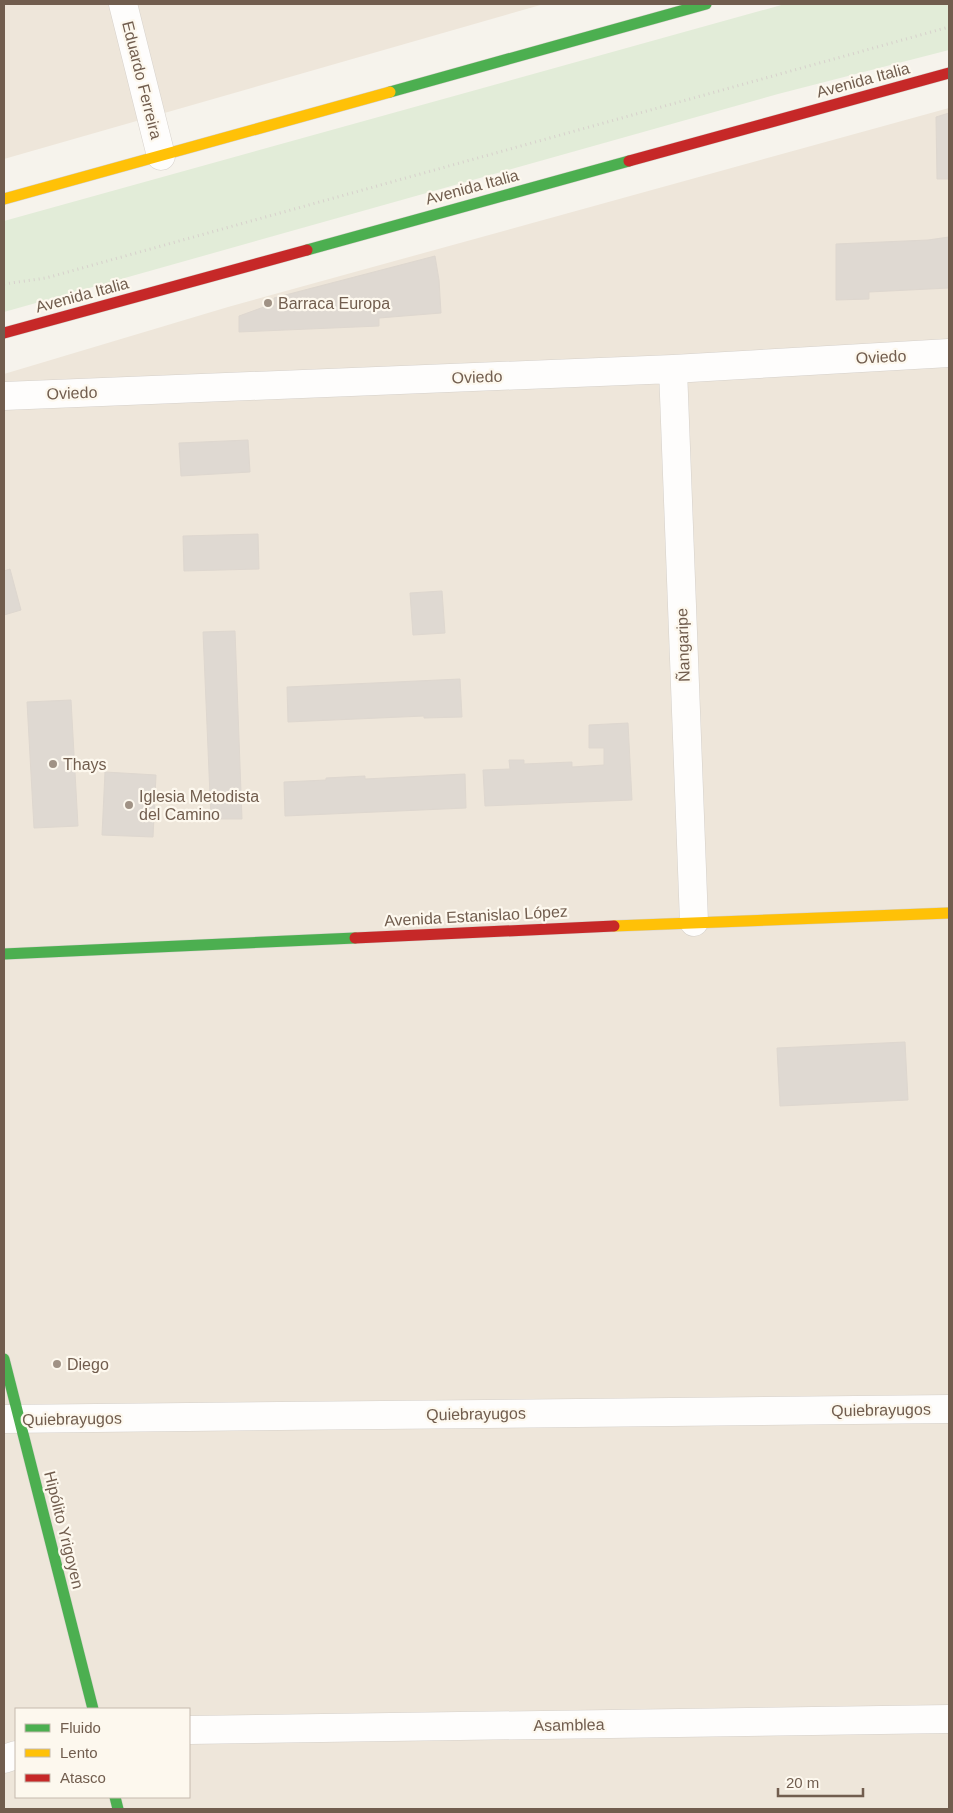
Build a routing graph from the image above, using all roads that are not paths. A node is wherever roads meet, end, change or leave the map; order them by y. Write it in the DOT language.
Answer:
graph roads {
  1 [pos="123,4"];
  2 [pos="706,4"];
  3 [pos="949,73"];
  4 [pos="161,156"];
  5 [pos="4,199"];
  6 [pos="4,333"];
  7 [pos="949,353"];
  8 [pos="673,369"];
  9 [pos="4,396"];
  10 [pos="949,913"];
  11 [pos="694,922"];
  12 [pos="4,954"];
  13 [pos="4,1359"];
  14 [pos="949,1410"];
  15 [pos="11,1419"];
  16 [pos="93,1708"];
  17 [pos="949,1719"];
  18 [pos="190,1730"];
  1 -- 4 [label="street, Eduardo Ferreira"];
  2 -- 4 [label="main road"];
  3 -- 6 [label="main road, Avenida Italia"];
  4 -- 5 [label="main road"];
  7 -- 8 [label="street, Oviedo"];
  8 -- 9 [label="street, Oviedo"];
  8 -- 11 [label="street, Ñangaripe"];
  10 -- 11 [label="main road, Avenida Estanislao López"];
  11 -- 12 [label="main road, Avenida Estanislao López"];
  13 -- 15 [label="main road, Hipólito Yrigoyen"];
  14 -- 15 [label="street, Quiebrayugos"];
  15 -- 16 [label="main road, Hipólito Yrigoyen"];
  17 -- 18 [label="street, Asamblea"];
}
